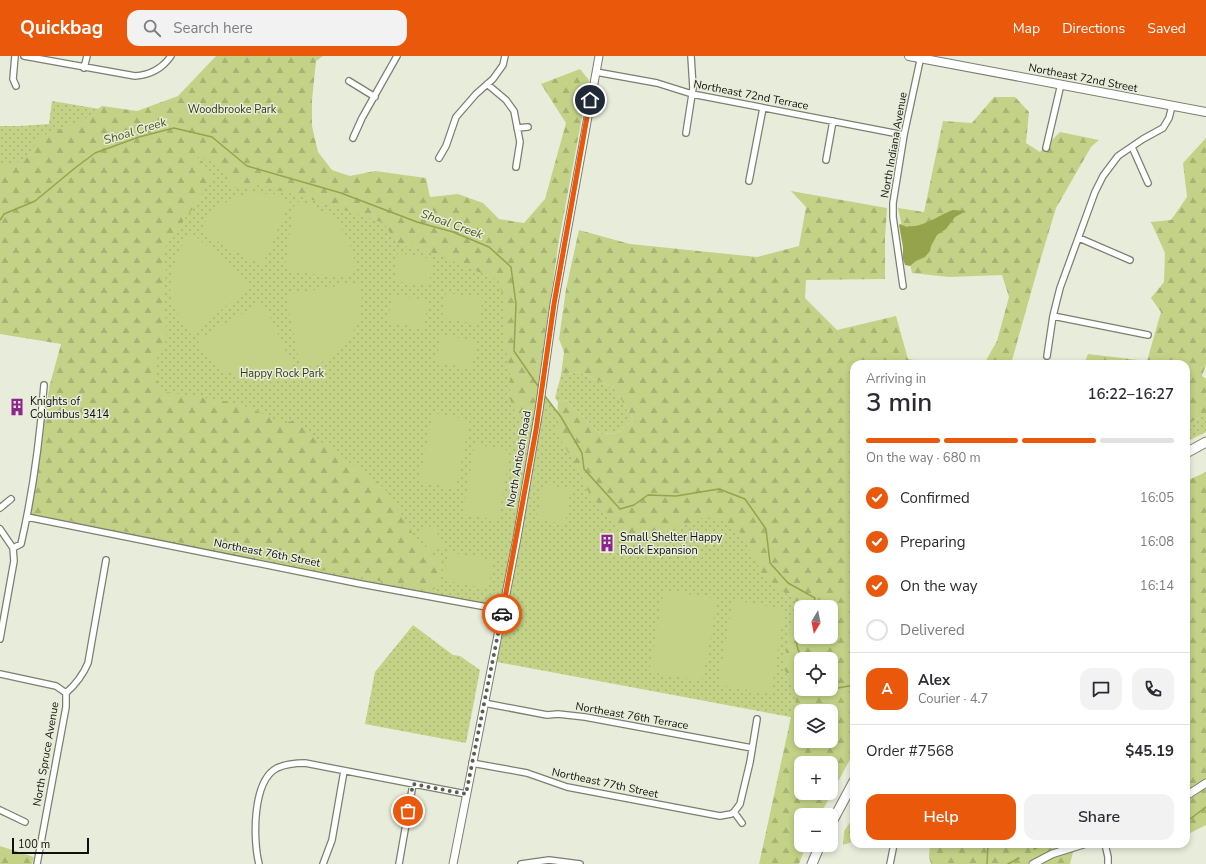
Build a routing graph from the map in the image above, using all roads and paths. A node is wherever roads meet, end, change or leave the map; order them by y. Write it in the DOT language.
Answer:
graph roads {
  1 [pos="15,56"];
  2 [pos="24,56"];
  3 [pos="87,56"];
  4 [pos="171,56"];
  5 [pos="397,56"];
  6 [pos="505,56"];
  7 [pos="599,56"];
  8 [pos="691,56"];
  9 [pos="910,56"];
  10 [pos="921,57"];
  11 [pos="84,68"];
  12 [pos="596,72"];
  13 [pos="349,81"];
  14 [pos="488,84"];
  15 [pos="1061,84"];
  16 [pos="16,86"];
  17 [pos="692,94"];
  18 [pos="375,97"];
  19 [pos="1172,106"];
  20 [pos="763,108"];
  21 [pos="1206,112"];
  22 [pos="833,121"];
  23 [pos="528,127"];
  24 [pos="518,128"];
  25 [pos="686,132"];
  26 [pos="904,135"];
  27 [pos="353,138"];
  28 [pos="1132,146"];
  29 [pos="1046,148"];
  30 [pos="439,158"];
  31 [pos="826,160"];
  32 [pos="516,168"];
  33 [pos="749,181"];
  34 [pos="1148,183"];
  35 [pos="1079,238"];
  36 [pos="1130,260"];
  37 [pos="903,286"];
  38 [pos="1053,316"];
  39 [pos="1148,335"];
  40 [pos="1047,356"];
  41 [pos="44,385"];
  42 [pos="1206,442"];
  43 [pos="1190,451"];
  44 [pos="11,499"];
  45 [pos="0,508"];
  46 [pos="27,517"];
  47 [pos="0,529"];
  48 [pos="13,548"];
  49 [pos="106,560"];
  50 [pos="503,610"];
  51 [pos="0,639"];
  52 [pos="0,674"];
  53 [pos="66,694"];
  54 [pos="484,703"];
  55 [pos="756,719"];
  56 [pos="752,748"];
  57 [pos="472,763"];
  58 [pos="344,771"];
  59 [pos="1206,783"];
  60 [pos="413,784"];
  61 [pos="850,788"];
  62 [pos="1190,793"];
  63 [pos="466,794"];
  64 [pos="0,810"];
  65 [pos="838,811"];
  66 [pos="734,812"];
  67 [pos="25,822"];
  68 [pos="742,822"];
  69 [pos="893,848"];
  70 [pos="1071,848"];
  71 [pos="1106,848"];
  72 [pos="817,852"];
  73 [pos="37,864"];
  74 [pos="259,864"];
  75 [pos="323,864"];
  76 [pos="399,864"];
  77 [pos="452,864"];
  78 [pos="521,864"];
  79 [pos="579,864"];
  80 [pos="812,864"];
  81 [pos="890,864"];
  82 [pos="1033,864"];
  83 [pos="1108,864"];
  1 -- 16 [label="street"];
  2 -- 11 [label="street"];
  3 -- 11 [label="street"];
  4 -- 11 [label="street"];
  5 -- 18 [label="street"];
  6 -- 14 [label="street"];
  7 -- 12 [label="street, North Antioch Road"];
  8 -- 17 [label="street"];
  9 -- 10 [label="main road, Northeast 72nd Street"];
  10 -- 15 [label="main road, Northeast 72nd Street"];
  10 -- 26 [label="street, North Indiana Avenue"];
  12 -- 17 [label="street, Northeast 72nd Terrace"];
  12 -- 50 [label="street, North Antioch Road"];
  13 -- 18 [label="street"];
  14 -- 24 [label="street"];
  14 -- 30 [label="street"];
  15 -- 19 [label="main road, Northeast 72nd Street"];
  15 -- 29 [label="street"];
  17 -- 20 [label="street, Northeast 72nd Terrace"];
  17 -- 25 [label="street"];
  18 -- 27 [label="street"];
  19 -- 21 [label="main road, Northeast 72nd Street"];
  19 -- 28 [label="street"];
  20 -- 22 [label="street, Northeast 72nd Terrace"];
  20 -- 33 [label="street"];
  22 -- 26 [label="street, Northeast 72nd Terrace"];
  22 -- 31 [label="street"];
  23 -- 24 [label="street"];
  24 -- 32 [label="street"];
  26 -- 37 [label="street, North Indiana Avenue"];
  28 -- 34 [label="street"];
  28 -- 35 [label="street"];
  35 -- 36 [label="street"];
  35 -- 38 [label="street"];
  38 -- 39 [label="street"];
  38 -- 40 [label="street"];
  41 -- 46 [label="street"];
  42 -- 43 [label="main road"];
  44 -- 45 [label="street"];
  46 -- 48 [label="street"];
  46 -- 50 [label="street, Northeast 76th Street"];
  47 -- 48 [label="street"];
  48 -- 51 [label="street"];
  49 -- 53 [label="street, North Spruce Avenue"];
  50 -- 54 [label="street, North Antioch Road"];
  52 -- 53 [label="street"];
  53 -- 73 [label="street, North Spruce Avenue"];
  54 -- 56 [label="street, Northeast 76th Terrace"];
  54 -- 57 [label="street, North Antioch Road"];
  55 -- 56 [label="street"];
  56 -- 66 [label="street"];
  57 -- 63 [label="street, North Antioch Road"];
  57 -- 66 [label="street, Northeast 77th Street"];
  58 -- 60 [label="street"];
  58 -- 74 [label="street"];
  58 -- 75 [label="street"];
  59 -- 62 [label="street"];
  60 -- 63 [label="street"];
  60 -- 76 [label="street"];
  61 -- 65 [label="main road"];
  63 -- 77 [label="street, North Antioch Road"];
  64 -- 67 [label="street"];
  66 -- 68 [label="street"];
  69 -- 81 [label="street"];
  70 -- 82 [label="street"];
  71 -- 83 [label="street"];
  72 -- 80 [label="main road"];
  78 -- 79 [label="street"];
}
